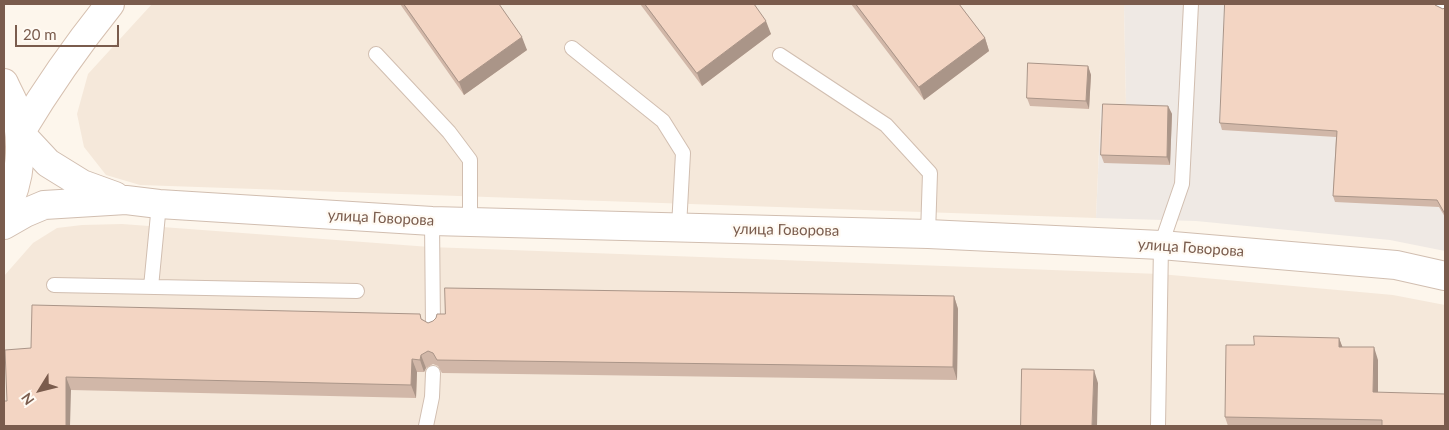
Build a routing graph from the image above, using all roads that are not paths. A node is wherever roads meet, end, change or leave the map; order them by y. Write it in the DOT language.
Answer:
graph roads {
  1 [pos="110,4"];
  2 [pos="1191,4"];
  3 [pos="572,48"];
  4 [pos="376,54"];
  5 [pos="780,56"];
  6 [pos="4,83"];
  7 [pos="20,133"];
  8 [pos="126,200"];
  9 [pos="160,204"];
  10 [pos="4,213"];
  11 [pos="432,221"];
  12 [pos="470,222"];
  13 [pos="4,225"];
  14 [pos="680,227"];
  15 [pos="928,234"];
  16 [pos="1161,245"];
  17 [pos="1445,276"];
  18 [pos="54,285"];
  19 [pos="151,287"];
  20 [pos="357,291"];
  21 [pos="433,327"];
  22 [pos="433,372"];
  23 [pos="426,426"];
  24 [pos="1158,426"];
  1 -- 7 [label="street"];
  2 -- 16 [label="lane"];
  3 -- 14 [label="lane"];
  4 -- 12 [label="lane"];
  5 -- 15 [label="lane"];
  6 -- 7 [label="street"];
  7 -- 8 [label="street"];
  7 -- 10 [label="street"];
  8 -- 9 [label="street, улица Говорова"];
  8 -- 13 [label="street"];
  9 -- 11 [label="street, улица Говорова"];
  9 -- 19 [label="lane"];
  11 -- 12 [label="street, улица Говорова"];
  11 -- 21 [label="lane"];
  12 -- 14 [label="street, улица Говорова"];
  14 -- 15 [label="street, улица Говорова"];
  15 -- 16 [label="street, улица Говорова"];
  16 -- 17 [label="street, улица Говорова"];
  16 -- 24 [label="lane"];
  18 -- 19 [label="lane"];
  19 -- 20 [label="lane"];
  22 -- 23 [label="lane"];
}
